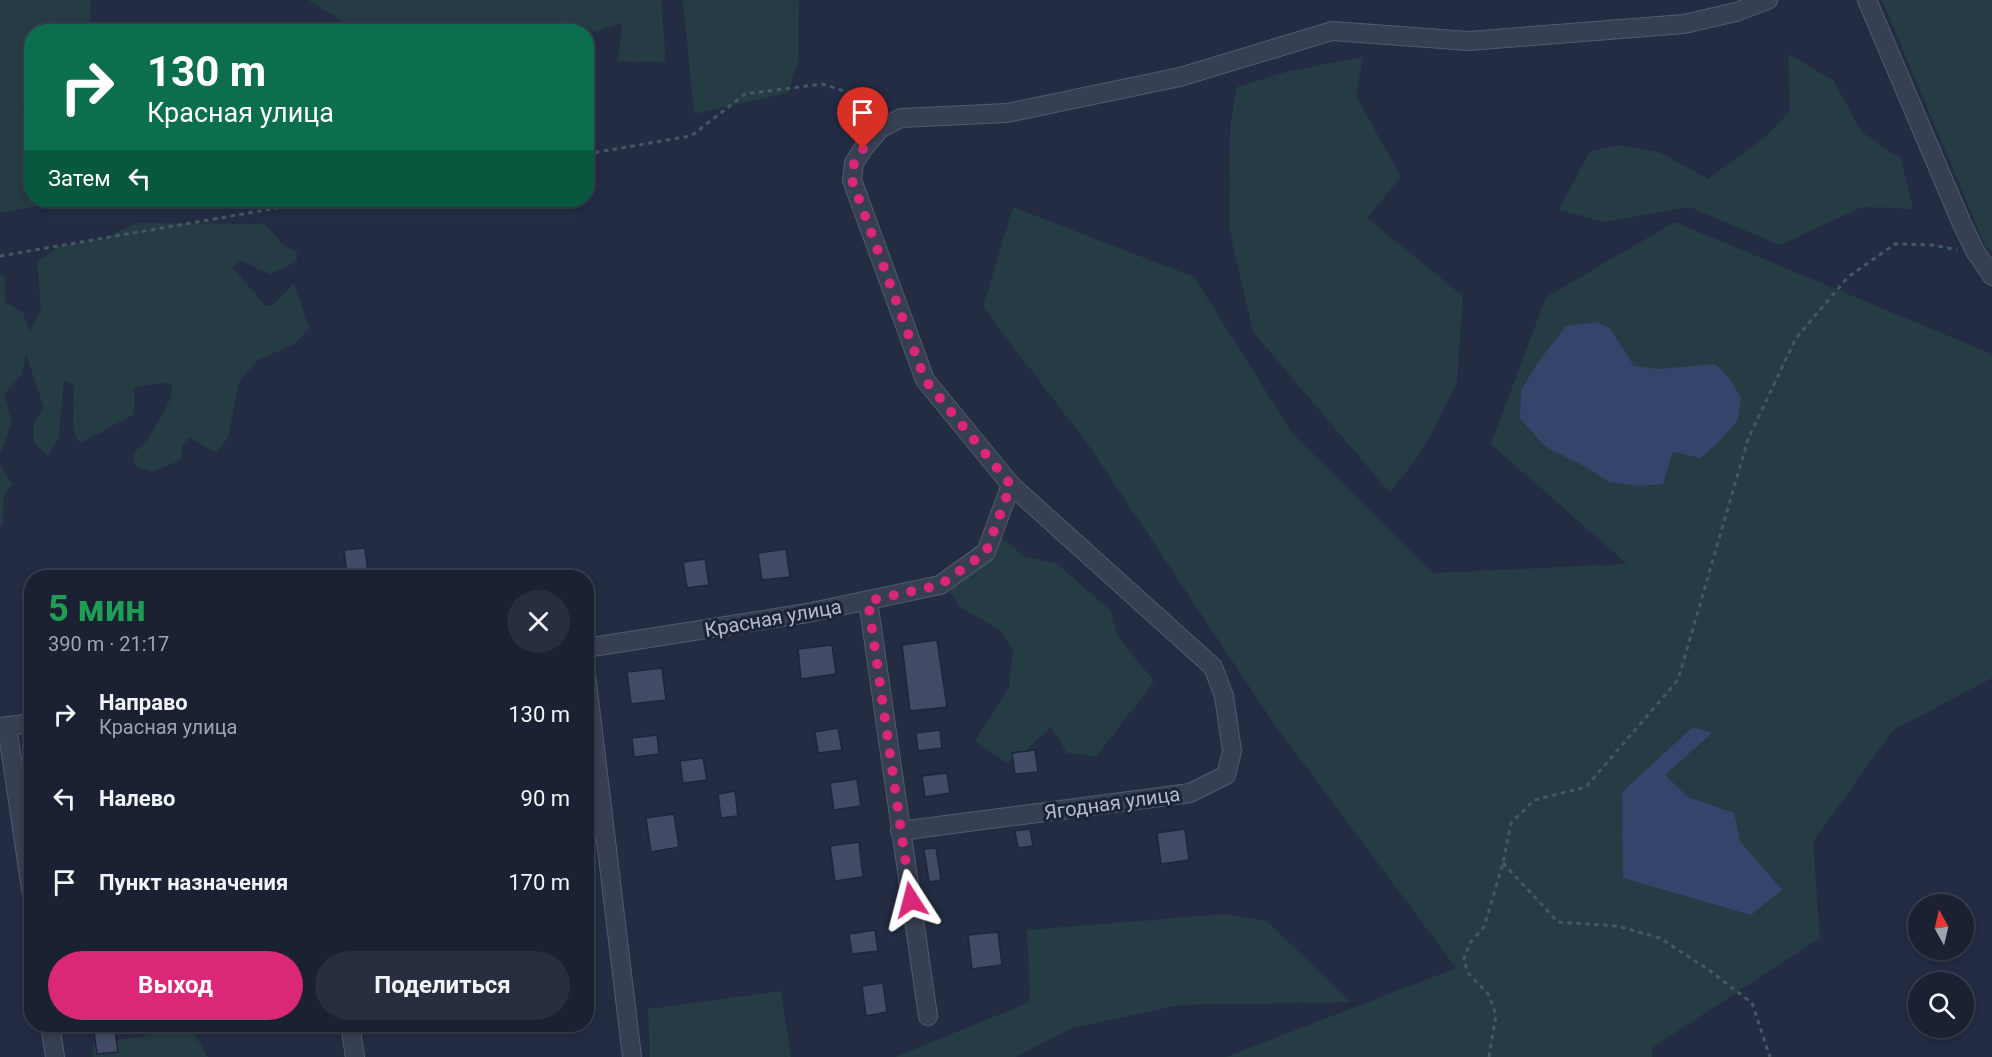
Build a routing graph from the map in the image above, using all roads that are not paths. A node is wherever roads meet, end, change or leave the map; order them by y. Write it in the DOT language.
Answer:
graph roads {
  1 [pos="1768,0"];
  2 [pos="1867,0"];
  3 [pos="1992,276"];
  4 [pos="1011,485"];
  5 [pos="868,601"];
  6 [pos="594,647"];
  7 [pos="24,724"];
  8 [pos="3,727"];
  9 [pos="594,741"];
  10 [pos="900,831"];
  11 [pos="24,849"];
  12 [pos="928,1016"];
  13 [pos="51,1032"];
  14 [pos="352,1032"];
  15 [pos="55,1057"];
  16 [pos="355,1057"];
  17 [pos="632,1057"];
  1 -- 4 [label="street, Ягодная улица"];
  2 -- 3 [label="street"];
  4 -- 5 [label="street, Красная улица"];
  4 -- 10 [label="street, Ягодная улица"];
  5 -- 6 [label="street, Красная улица"];
  5 -- 10 [label="street"];
  7 -- 8 [label="street"];
  8 -- 11 [label="street"];
  9 -- 17 [label="street"];
  10 -- 12 [label="street"];
  13 -- 15 [label="street"];
  14 -- 16 [label="street"];
}
